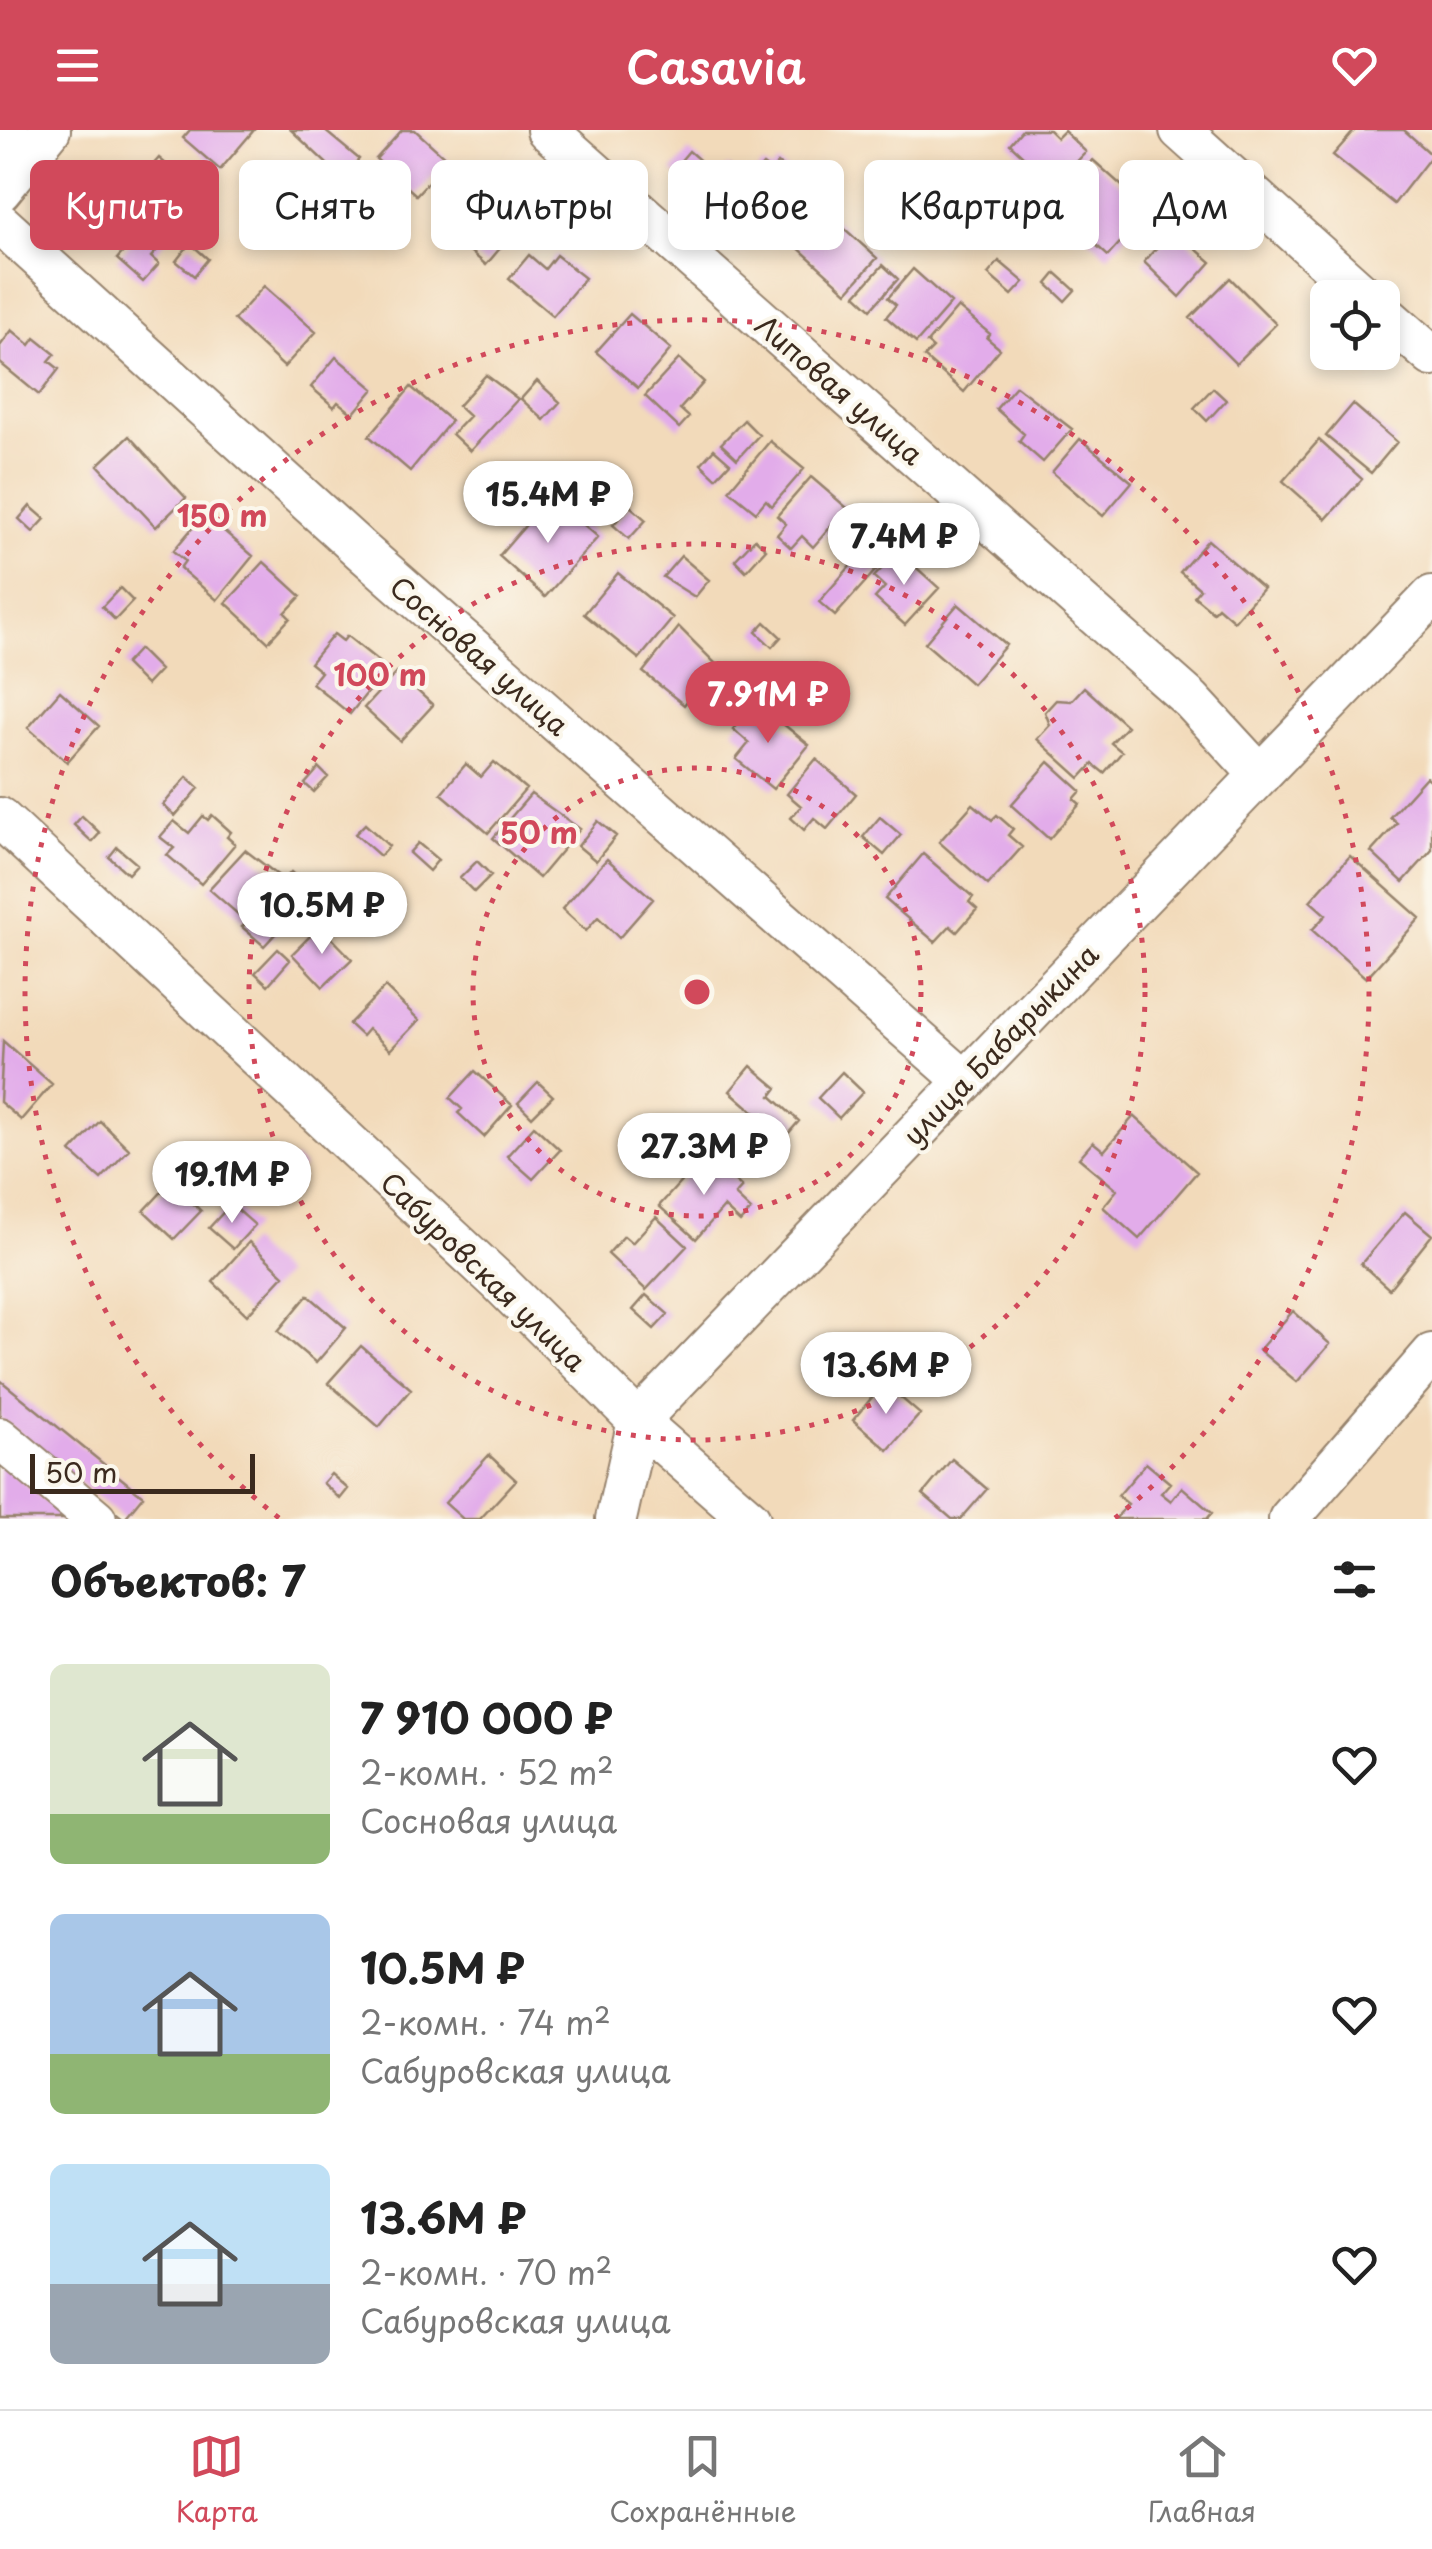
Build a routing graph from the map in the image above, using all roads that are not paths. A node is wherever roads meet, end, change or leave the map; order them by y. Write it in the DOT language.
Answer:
graph roads {
  1 [pos="8,130"];
  2 [pos="50,130"];
  3 [pos="547,130"];
  4 [pos="1180,130"];
  5 [pos="0,139"];
  6 [pos="0,191"];
  7 [pos="0,223"];
  8 [pos="1347,280"];
  9 [pos="1400,328"];
  10 [pos="1432,356"];
  11 [pos="1432,596"];
  12 [pos="1260,775"];
  13 [pos="0,818"];
  14 [pos="964,1080"];
  15 [pos="1426,1372"];
  16 [pos="638,1421"];
  17 [pos="0,1438"];
  18 [pos="96,1519"];
  19 [pos="616,1519"];
  20 [pos="750,1519"];
  21 [pos="1289,1519"];
  1 -- 5 [label="street"];
  2 -- 6 [label="street"];
  3 -- 12 [label="street, Липовая улица"];
  4 -- 8 [label="street"];
  7 -- 14 [label="street, Сосновая улица"];
  9 -- 10 [label="street"];
  11 -- 12 [label="street, улица Бабарыкина"];
  12 -- 14 [label="street, улица Бабарыкина"];
  13 -- 16 [label="street, Сабуровская улица"];
  14 -- 16 [label="street, улица Бабарыкина"];
  15 -- 21 [label="street"];
  16 -- 19 [label="street"];
  16 -- 20 [label="street, Сабуровская улица"];
  17 -- 18 [label="street"];
}
